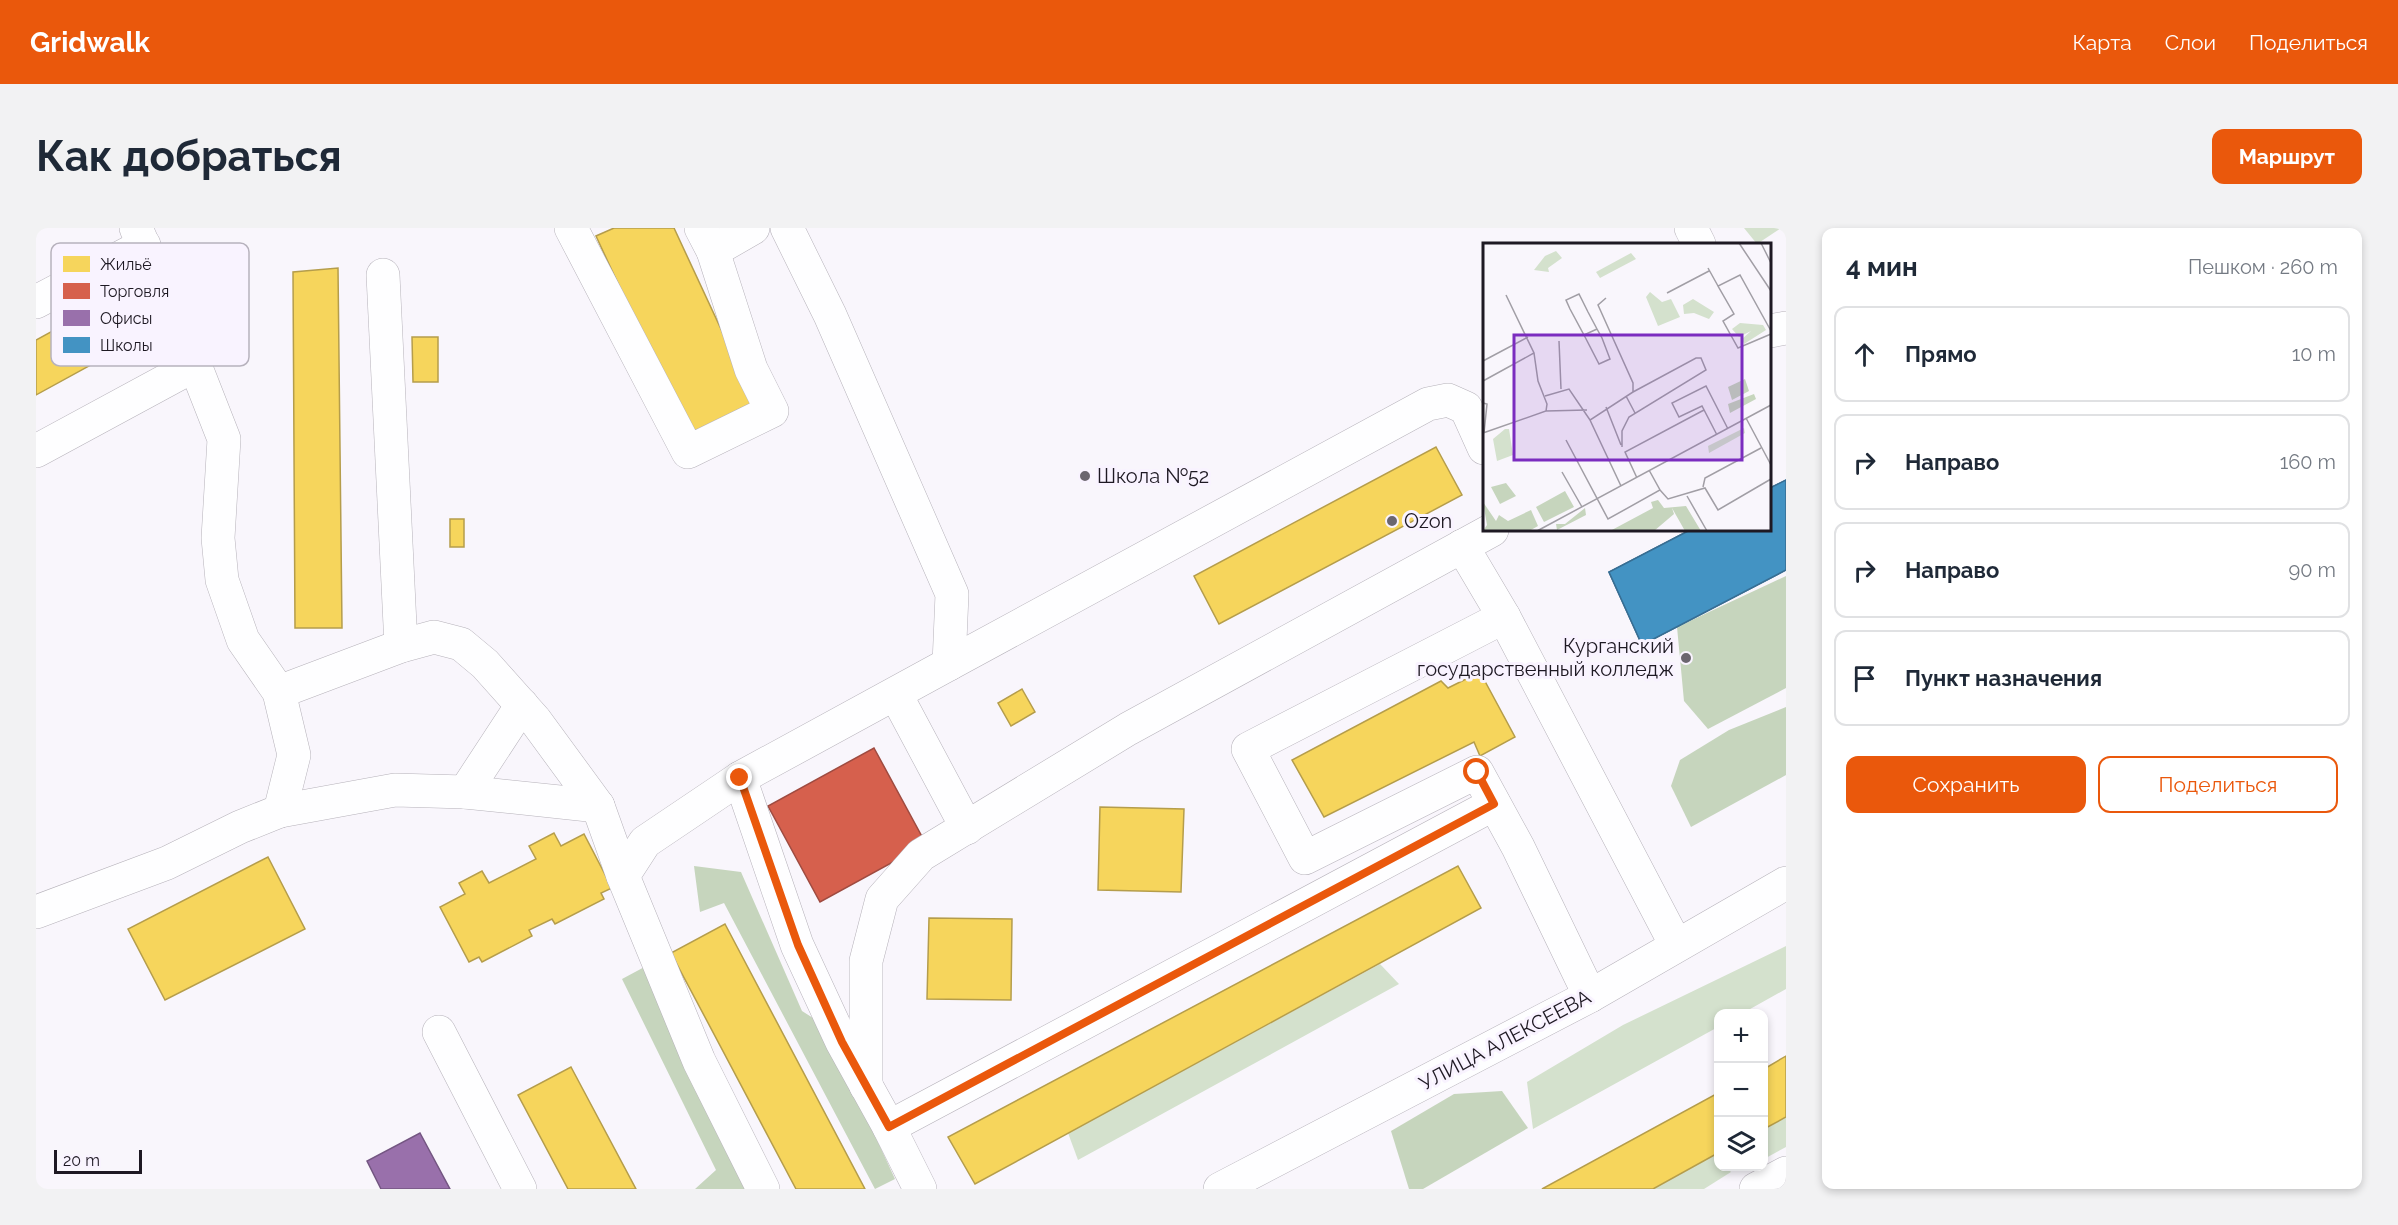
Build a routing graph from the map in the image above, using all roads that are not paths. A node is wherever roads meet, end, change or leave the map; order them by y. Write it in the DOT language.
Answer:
graph roads {
  1 [pos="571,228"];
  2 [pos="753,228"];
  3 [pos="787,228"];
  4 [pos="1691,228"];
  5 [pos="707,239"];
  6 [pos="1698,243"];
  7 [pos="384,275"];
  8 [pos="51,293"];
  9 [pos="36,302"];
  10 [pos="1786,328"];
  11 [pos="1771,331"];
  12 [pos="193,366"];
  13 [pos="195,366"];
  14 [pos="1483,444"];
  15 [pos="36,451"];
  16 [pos="1490,531"];
  17 [pos="1462,546"];
  18 [pos="1504,617"];
  19 [pos="401,646"];
  20 [pos="949,664"];
  21 [pos="279,692"];
  22 [pos="896,695"];
  23 [pos="522,705"];
  24 [pos="740,778"];
  25 [pos="465,792"];
  26 [pos="1494,804"];
  27 [pos="598,806"];
  28 [pos="280,811"];
  29 [pos="967,828"];
  30 [pos="623,876"];
  31 [pos="1786,883"];
  32 [pos="36,912"];
  33 [pos="1677,945"];
  34 [pos="1590,996"];
  35 [pos="439,1032"];
  36 [pos="866,1086"];
  37 [pos="889,1127"];
  38 [pos="1786,1173"];
  39 [pos="520,1189"];
  40 [pos="763,1189"];
  41 [pos="920,1189"];
  42 [pos="1220,1189"];
  43 [pos="1756,1189"];
  1 -- 5 [label="street"];
  2 -- 5 [label="street"];
  3 -- 20 [label="street"];
  4 -- 6 [label="street"];
  7 -- 19 [label="street"];
  8 -- 9 [label="street"];
  10 -- 11 [label="street"];
  12 -- 15 [label="street"];
  13 -- 21 [label="street"];
  14 -- 20 [label="street"];
  16 -- 17 [label="street"];
  17 -- 18 [label="street"];
  17 -- 29 [label="street"];
  18 -- 26 [label="street"];
  18 -- 33 [label="street"];
  19 -- 21 [label="street"];
  19 -- 23 [label="street"];
  20 -- 22 [label="street"];
  21 -- 28 [label="street"];
  22 -- 24 [label="street"];
  22 -- 29 [label="street"];
  23 -- 25 [label="street"];
  23 -- 27 [label="street"];
  24 -- 30 [label="street"];
  24 -- 36 [label="street"];
  25 -- 27 [label="street"];
  25 -- 28 [label="street"];
  26 -- 34 [label="street"];
  26 -- 37 [label="street"];
  27 -- 30 [label="street"];
  28 -- 32 [label="street"];
  29 -- 36 [label="street"];
  30 -- 40 [label="street"];
  31 -- 33 [label="street, УЛИЦА АЛЕКСЕЕВА"];
  33 -- 34 [label="street, УЛИЦА АЛЕКСЕЕВА"];
  34 -- 42 [label="street, УЛИЦА АЛЕКСЕЕВА"];
  35 -- 39 [label="street"];
  36 -- 37 [label="street"];
  37 -- 41 [label="street"];
  38 -- 43 [label="street"];
}
